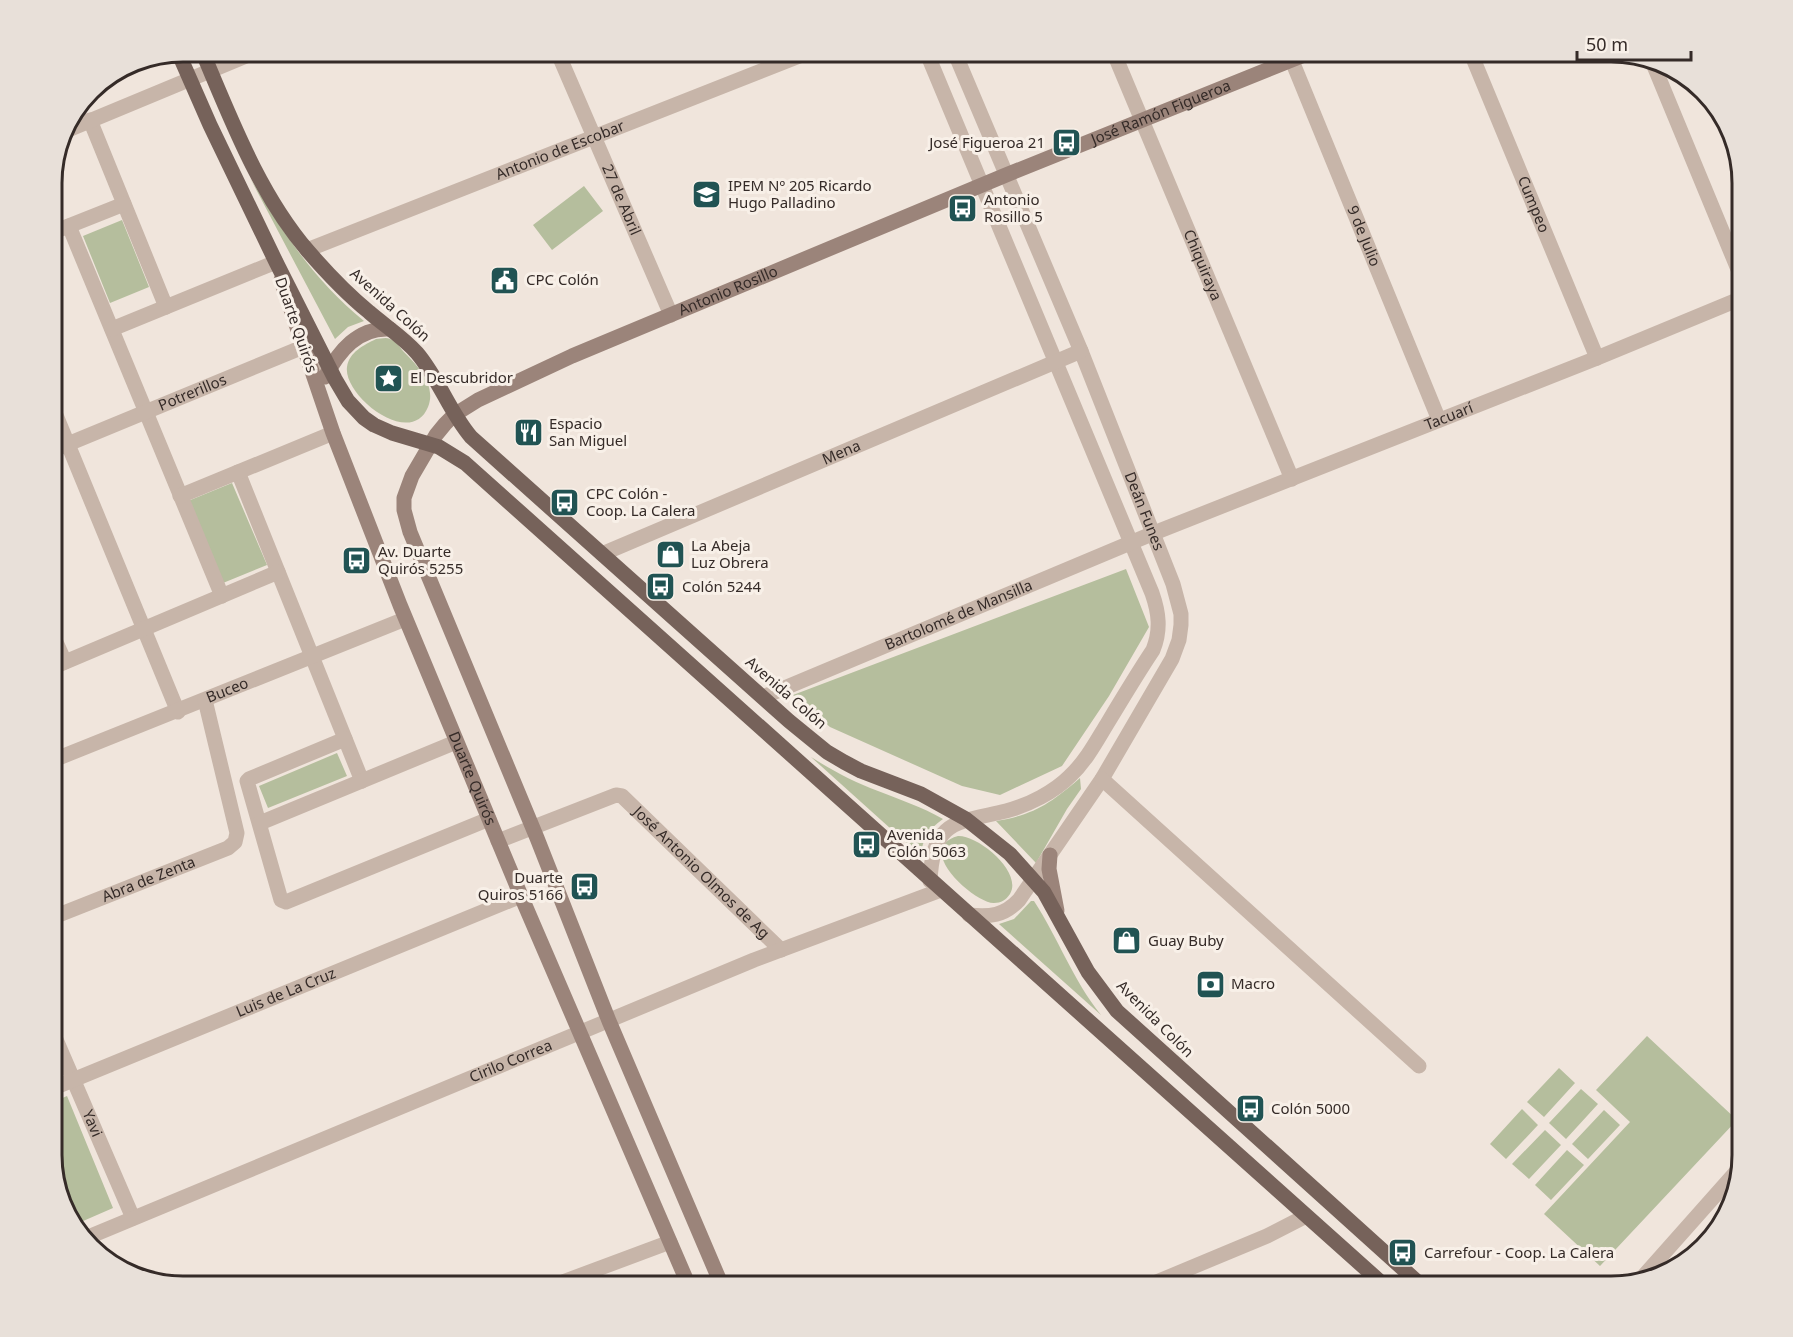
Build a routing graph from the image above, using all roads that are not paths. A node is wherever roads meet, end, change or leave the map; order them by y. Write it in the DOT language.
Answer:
graph roads {
  1 [pos="182,62"];
  2 [pos="207,62"];
  3 [pos="230,62"];
  4 [pos="562,62"];
  5 [pos="784,62"];
  6 [pos="932,62"];
  7 [pos="959,62"];
  8 [pos="1118,62"];
  9 [pos="1276,62"];
  10 [pos="1292,62"];
  11 [pos="1475,62"];
  12 [pos="210,70"];
  13 [pos="1656,71"];
  14 [pos="189,80"];
  15 [pos="90,120"];
  16 [pos="1143,121"];
  17 [pos="75,126"];
  18 [pos="596,136"];
  19 [pos="1006,175"];
  20 [pos="982,185"];
  21 [pos="124,204"];
  22 [pos="69,226"];
  23 [pos="62,229"];
  24 [pos="307,250"];
  25 [pos="1732,255"];
  26 [pos="276,262"];
  27 [pos="1732,302"];
  28 [pos="166,307"];
  29 [pos="671,315"];
  30 [pos="112,329"];
  31 [pos="390,329"];
  32 [pos="303,347"];
  33 [pos="1081,351"];
  34 [pos="1597,358"];
  35 [pos="1055,361"];
  36 [pos="330,369"];
  37 [pos="319,391"];
  38 [pos="146,413"];
  39 [pos="454,415"];
  40 [pos="1439,420"];
  41 [pos="62,430"];
  42 [pos="333,433"];
  43 [pos="68,444"];
  44 [pos="430,444"];
  45 [pos="62,446"];
  46 [pos="238,472"];
  47 [pos="1292,479"];
  48 [pos="180,496"];
  49 [pos="1154,533"];
  50 [pos="1131,543"];
  51 [pos="602,554"];
  52 [pos="278,572"];
  53 [pos="222,596"];
  54 [pos="405,619"];
  55 [pos="144,629"];
  56 [pos="312,657"];
  57 [pos="62,663"];
  58 [pos="763,697"];
  59 [pos="205,700"];
  60 [pos="178,712"];
  61 [pos="345,739"];
  62 [pos="456,742"];
  63 [pos="62,757"];
  64 [pos="1102,779"];
  65 [pos="362,781"];
  66 [pos="489,819"];
  67 [pos="966,819"];
  68 [pos="260,823"];
  69 [pos="532,827"];
  70 [pos="498,841"];
  71 [pos="1050,855"];
  72 [pos="1034,879"];
  73 [pos="935,885"];
  74 [pos="521,896"];
  75 [pos="62,914"];
  76 [pos="969,915"];
  77 [pos="1060,919"];
  78 [pos="781,950"];
  79 [pos="609,1021"];
  80 [pos="579,1033"];
  81 [pos="62,1053"];
  82 [pos="1419,1066"];
  83 [pos="74,1080"];
  84 [pos="62,1085"];
  85 [pos="1728,1181"];
  86 [pos="1306,1216"];
  87 [pos="133,1218"];
  88 [pos="93,1235"];
  89 [pos="670,1242"];
  90 [pos="1650,1268"];
  91 [pos="579,1276"];
  92 [pos="685,1276"];
  93 [pos="718,1276"];
  94 [pos="1179,1276"];
  95 [pos="1373,1276"];
  96 [pos="1411,1276"];
  1 -- 14 [label="main road"];
  2 -- 12 [label="main road, Avenida Colón"];
  3 -- 12 [label="street"];
  4 -- 18 [label="street, 27 de Abril"];
  5 -- 18 [label="street, Antonio de Escobar"];
  6 -- 20 [label="street, Deán Funes"];
  7 -- 19 [label="street, Deán Funes"];
  8 -- 16 [label="street, Chiquiraya"];
  9 -- 16 [label="main road, José Ramón Figueroa"];
  10 -- 40 [label="street, 9 de Julio"];
  11 -- 34 [label="street, Cumpeo"];
  12 -- 14 [label="street"];
  12 -- 24 [label="main road, Avenida Colón"];
  13 -- 25 [label="street"];
  14 -- 15 [label="street"];
  14 -- 26 [label="main road"];
  15 -- 17 [label="street"];
  15 -- 21 [label="street"];
  16 -- 19 [label="main road, José Ramón Figueroa"];
  16 -- 47 [label="street, Chiquiraya"];
  18 -- 24 [label="street, Antonio de Escobar"];
  18 -- 29 [label="street, 27 de Abril"];
  19 -- 20 [label="main road, Antonio Rosillo"];
  19 -- 33 [label="street, Deán Funes"];
  20 -- 29 [label="main road, Antonio Rosillo"];
  20 -- 35 [label="street, Deán Funes"];
  21 -- 22 [label="street"];
  21 -- 28 [label="street"];
  22 -- 23 [label="street"];
  22 -- 30 [label="street"];
  24 -- 31 [label="main road, Avenida Colón"];
  26 -- 28 [label="street"];
  26 -- 32 [label="main road, Duarte Quirós"];
  26 -- 36 [label="main road"];
  27 -- 34 [label="street, Tacuarí"];
  28 -- 30 [label="street"];
  29 -- 39 [label="main road, Antonio Rosillo"];
  30 -- 38 [label="street"];
  31 -- 36 [label="main road"];
  31 -- 39 [label="main road, Avenida Colón"];
  32 -- 36 [label="street"];
  32 -- 37 [label="main road, Duarte Quirós"];
  32 -- 38 [label="street, Potrerillos"];
  33 -- 35 [label="street, Mena"];
  33 -- 49 [label="street, Deán Funes"];
  34 -- 40 [label="street, Tacuarí"];
  35 -- 50 [label="street, Deán Funes"];
  35 -- 51 [label="street, Mena"];
  36 -- 37 [label="main road"];
  36 -- 44 [label="main road"];
  37 -- 42 [label="main road, Duarte Quirós"];
  38 -- 43 [label="street, Potrerillos"];
  38 -- 48 [label="street"];
  39 -- 44 [label="main road"];
  39 -- 51 [label="main road, Avenida Colón"];
  40 -- 47 [label="street, Tacuarí"];
  41 -- 43 [label="street"];
  42 -- 46 [label="street"];
  42 -- 54 [label="main road, Duarte Quirós"];
  43 -- 45 [label="street, Potrerillos"];
  43 -- 55 [label="street"];
  44 -- 69 [label="main road"];
  44 -- 73 [label="main road"];
  46 -- 48 [label="street"];
  46 -- 52 [label="street"];
  47 -- 49 [label="street, Tacuarí"];
  48 -- 53 [label="street"];
  49 -- 50 [label="street, Bartolomé de Mansilla"];
  49 -- 64 [label="street, Deán Funes"];
  50 -- 58 [label="street, Bartolomé de Mansilla"];
  50 -- 67 [label="street, Deán Funes"];
  51 -- 58 [label="main road, Avenida Colón"];
  52 -- 53 [label="street"];
  52 -- 56 [label="street"];
  53 -- 55 [label="street"];
  54 -- 56 [label="street, Buceo"];
  54 -- 62 [label="main road, Duarte Quirós"];
  55 -- 57 [label="street"];
  55 -- 60 [label="street"];
  56 -- 59 [label="street, Buceo"];
  56 -- 61 [label="street"];
  58 -- 67 [label="main road, Avenida Colón"];
  59 -- 60 [label="street, Buceo"];
  59 -- 75 [label="street, Abra de Zenta"];
  60 -- 63 [label="street, Buceo"];
  61 -- 65 [label="street"];
  61 -- 68 [label="street"];
  62 -- 65 [label="street"];
  62 -- 66 [label="main road, Duarte Quirós"];
  64 -- 71 [label="street, Deán Funes"];
  64 -- 82 [label="street"];
  65 -- 68 [label="street"];
  66 -- 68 [label="street"];
  66 -- 70 [label="main road, Duarte Quirós"];
  67 -- 72 [label="main road, Avenida Colón"];
  67 -- 73 [label="street, Deán Funes"];
  69 -- 70 [label="street"];
  69 -- 78 [label="street, José Antonio Olmos de Ag"];
  69 -- 79 [label="main road"];
  70 -- 74 [label="main road, Duarte Quirós"];
  71 -- 72 [label="street, Deán Funes"];
  71 -- 77 [label="main road"];
  72 -- 76 [label="street, Deán Funes"];
  72 -- 77 [label="main road, Avenida Colón"];
  73 -- 76 [label="main road"];
  73 -- 78 [label="street, Cirilo Correa"];
  74 -- 80 [label="main road, Duarte Quirós"];
  74 -- 83 [label="street, Luis de La Cruz"];
  76 -- 86 [label="main road"];
  77 -- 96 [label="main road, Avenida Colón"];
  78 -- 79 [label="street, Cirilo Correa"];
  79 -- 80 [label="street, Cirilo Correa"];
  79 -- 93 [label="main road"];
  80 -- 87 [label="street, Cirilo Correa"];
  80 -- 89 [label="main road, Duarte Quirós"];
  81 -- 83 [label="street, Yavi"];
  83 -- 84 [label="street, Luis de La Cruz"];
  83 -- 87 [label="street, Yavi"];
  85 -- 90 [label="street"];
  86 -- 94 [label="street"];
  86 -- 95 [label="main road"];
  87 -- 88 [label="street, Cirilo Correa"];
  89 -- 91 [label="street"];
  89 -- 92 [label="main road, Duarte Quirós"];
}
